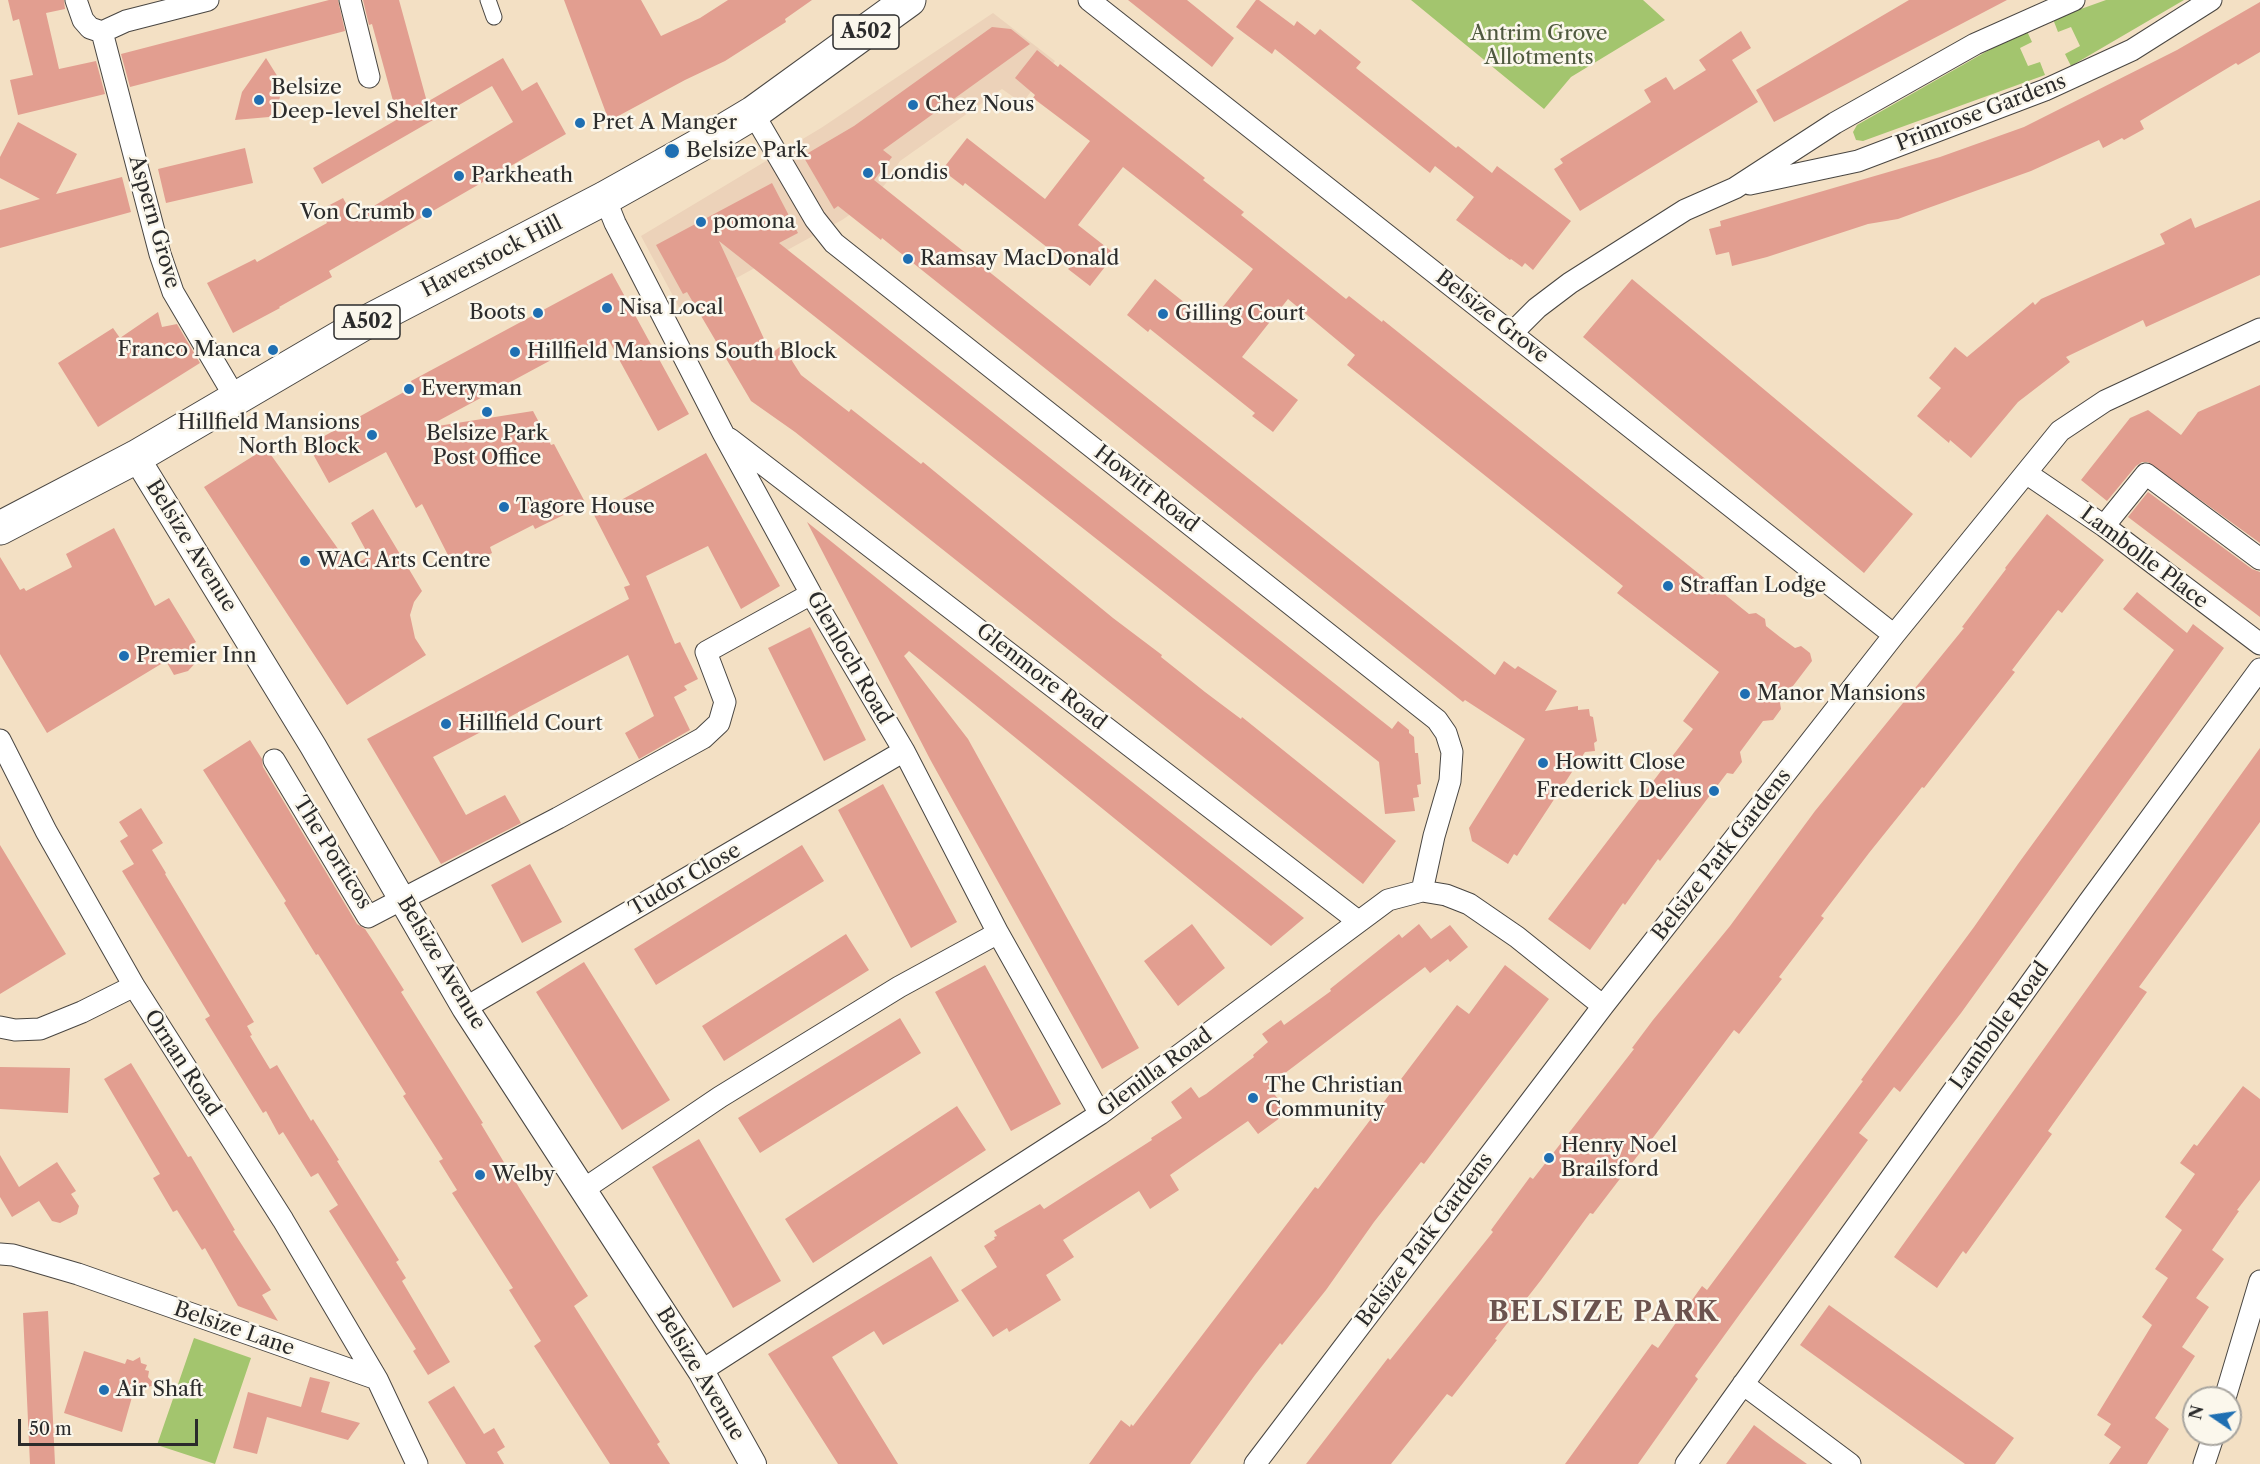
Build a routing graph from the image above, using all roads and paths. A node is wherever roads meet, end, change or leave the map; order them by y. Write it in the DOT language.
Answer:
graph roads {
  1 [pos="76,0"];
  2 [pos="208,0"];
  3 [pos="350,0"];
  4 [pos="488,0"];
  5 [pos="909,0"];
  6 [pos="1089,0"];
  7 [pos="2074,0"];
  8 [pos="2211,0"];
  9 [pos="494,17"];
  10 [pos="102,32"];
  11 [pos="369,77"];
  12 [pos="753,113"];
  13 [pos="1735,188"];
  14 [pos="605,198"];
  15 [pos="2260,329"];
  16 [pos="1512,333"];
  17 [pos="236,399"];
  18 [pos="723,433"];
  19 [pos="136,457"];
  20 [pos="2026,473"];
  21 [pos="2104,526"];
  22 [pos="0,528"];
  23 [pos="2260,559"];
  24 [pos="811,594"];
  25 [pos="1894,635"];
  26 [pos="2260,644"];
  27 [pos="2260,669"];
  28 [pos="0,740"];
  29 [pos="904,752"];
  30 [pos="274,760"];
  31 [pos="1422,891"];
  32 [pos="403,899"];
  33 [pos="1358,921"];
  34 [pos="998,933"];
  35 [pos="134,986"];
  36 [pos="1603,1006"];
  37 [pos="465,1008"];
  38 [pos="0,1027"];
  39 [pos="1100,1114"];
  40 [pos="584,1189"];
  41 [pos="0,1254"];
  42 [pos="2260,1281"];
  43 [pos="701,1371"];
  44 [pos="377,1379"];
  45 [pos="1743,1384"];
  46 [pos="2229,1386"];
  47 [pos="2210,1446"];
  48 [pos="417,1464"];
  49 [pos="753,1464"];
  50 [pos="1255,1464"];
  51 [pos="1686,1464"];
  52 [pos="1850,1464"];
  53 [pos="2205,1464"];
  1 -- 10 [label="street"];
  2 -- 10 [label="street"];
  3 -- 11 [label="street"];
  4 -- 9 [label="street"];
  5 -- 12 [label="main road, Haverstock Hill / A502"];
  6 -- 16 [label="street, Belsize Grove"];
  7 -- 13 [label="street, Primrose Gardens"];
  8 -- 13 [label="street, Primrose Gardens"];
  10 -- 17 [label="street, Aspern Grove"];
  12 -- 14 [label="main road, Haverstock Hill / A502"];
  12 -- 31 [label="street, Howitt Road"];
  13 -- 16 [label="street, Primrose Gardens"];
  14 -- 17 [label="main road, Haverstock Hill / A502"];
  14 -- 18 [label="street, Glenloch Road"];
  15 -- 20 [label="street, Belsize Park Gardens"];
  16 -- 25 [label="street, Belsize Grove"];
  17 -- 19 [label="main road, Haverstock Hill / A502"];
  18 -- 24 [label="street, Glenloch Road"];
  18 -- 33 [label="street, Glenmore Road"];
  19 -- 22 [label="main road, Haverstock Hill / A502"];
  19 -- 32 [label="street, Belsize Avenue"];
  20 -- 21 [label="street, Lambolle Place"];
  20 -- 25 [label="street, Belsize Park Gardens"];
  21 -- 23 [label="street"];
  21 -- 26 [label="street, Lambolle Place"];
  24 -- 29 [label="street, Glenloch Road"];
  24 -- 32 [label="street"];
  25 -- 36 [label="street, Belsize Park Gardens"];
  27 -- 45 [label="street, Lambolle Road"];
  28 -- 35 [label="street, Ornan Road"];
  29 -- 34 [label="street, Glenloch Road"];
  29 -- 37 [label="street, Tudor Close"];
  30 -- 32 [label="street, The Porticos"];
  31 -- 33 [label="street, Glenilla Road"];
  31 -- 36 [label="street, Glenilla Road"];
  32 -- 37 [label="street, Belsize Avenue"];
  33 -- 39 [label="street, Glenilla Road"];
  34 -- 39 [label="street, Glenloch Road"];
  34 -- 40 [label="street"];
  35 -- 38 [label="street"];
  35 -- 44 [label="street, Ornan Road"];
  36 -- 50 [label="street, Belsize Park Gardens"];
  37 -- 40 [label="street, Belsize Avenue"];
  39 -- 43 [label="street, Glenilla Road"];
  40 -- 43 [label="street, Belsize Avenue"];
  41 -- 44 [label="street, Belsize Lane"];
  42 -- 46 [label="street"];
  43 -- 49 [label="street, Belsize Avenue"];
  44 -- 48 [label="street"];
  45 -- 51 [label="street, Lambolle Road"];
  45 -- 52 [label="street"];
  47 -- 53 [label="street"];
}
